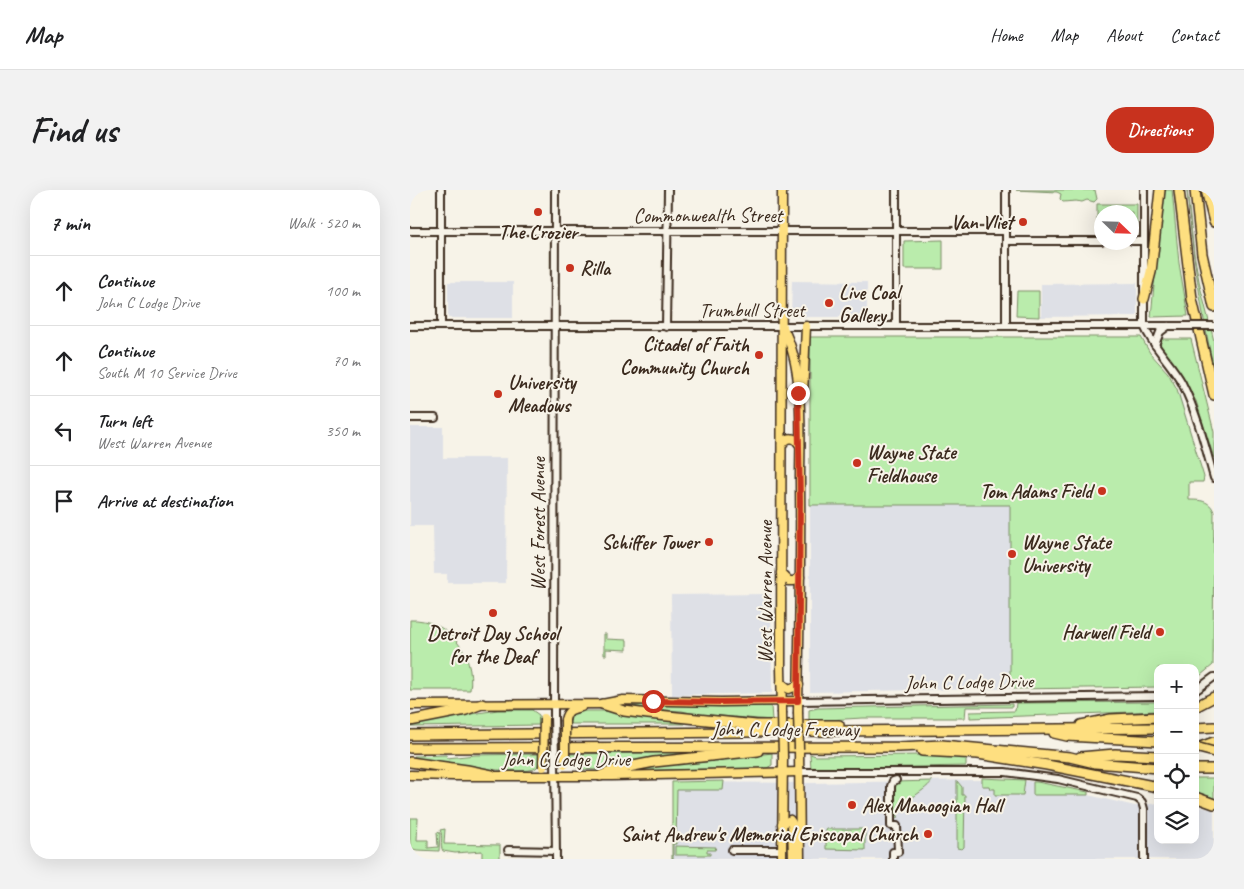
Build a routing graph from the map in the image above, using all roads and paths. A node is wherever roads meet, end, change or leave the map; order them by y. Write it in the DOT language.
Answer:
graph roads {
  1 [pos="441,190"];
  2 [pos="555,190"];
  3 [pos="668,190"];
  4 [pos="782,190"];
  5 [pos="896,190"];
  6 [pos="1006,190"];
  7 [pos="1144,190"];
  8 [pos="1160,190"];
  9 [pos="1179,190"];
  10 [pos="1195,190"];
  11 [pos="1206,190"];
  12 [pos="1214,222"];
  13 [pos="410,231"];
  14 [pos="441,231"];
  15 [pos="555,231"];
  16 [pos="668,231"];
  17 [pos="782,231"];
  18 [pos="896,231"];
  19 [pos="1006,231"];
  20 [pos="1006,241"];
  21 [pos="1094,241"];
  22 [pos="1139,241"];
  23 [pos="1144,241"];
  24 [pos="1144,299"];
  25 [pos="1214,307"];
  26 [pos="410,326"];
  27 [pos="441,326"];
  28 [pos="555,326"];
  29 [pos="666,326"];
  30 [pos="782,326"];
  31 [pos="806,326"];
  32 [pos="896,326"];
  33 [pos="1006,326"];
  34 [pos="1144,326"];
  35 [pos="1169,326"];
  36 [pos="1214,326"];
  37 [pos="1154,345"];
  38 [pos="1214,395"];
  39 [pos="410,418"];
  40 [pos="435,418"];
  41 [pos="800,441"];
  42 [pos="782,445"];
  43 [pos="1214,478"];
  44 [pos="781,573"];
  45 [pos="800,577"];
  46 [pos="1214,677"];
  47 [pos="781,683"];
  48 [pos="798,685"];
  49 [pos="1199,688"];
  50 [pos="1154,696"];
  51 [pos="1214,697"];
  52 [pos="781,701"];
  53 [pos="798,701"];
  54 [pos="554,703"];
  55 [pos="482,704"];
  56 [pos="530,704"];
  57 [pos="597,704"];
  58 [pos="410,705"];
  59 [pos="1199,705"];
  60 [pos="1154,717"];
  61 [pos="410,721"];
  62 [pos="1214,727"];
  63 [pos="1154,728"];
  64 [pos="1199,728"];
  65 [pos="1037,729"];
  66 [pos="1055,729"];
  67 [pos="936,730"];
  68 [pos="410,735"];
  69 [pos="1154,741"];
  70 [pos="1214,742"];
  71 [pos="771,746"];
  72 [pos="900,746"];
  73 [pos="1199,747"];
  74 [pos="410,748"];
  75 [pos="1199,749"];
  76 [pos="1214,752"];
  77 [pos="1154,756"];
  78 [pos="1070,757"];
  79 [pos="410,762"];
  80 [pos="1154,768"];
  81 [pos="1199,769"];
  82 [pos="1214,769"];
  83 [pos="799,772"];
  84 [pos="782,773"];
  85 [pos="410,775"];
  86 [pos="492,775"];
  87 [pos="532,775"];
  88 [pos="578,775"];
  89 [pos="556,776"];
  90 [pos="600,776"];
  91 [pos="896,780"];
  92 [pos="1154,786"];
  93 [pos="800,789"];
  94 [pos="782,792"];
  95 [pos="1199,798"];
  96 [pos="1214,804"];
  97 [pos="782,824"];
  98 [pos="508,850"];
  99 [pos="732,850"];
  100 [pos="782,850"];
  101 [pos="556,851"];
  102 [pos="556,859"];
  103 [pos="782,859"];
  104 [pos="793,859"];
  105 [pos="800,859"];
  106 [pos="893,859"];
  107 [pos="1144,859"];
  1 -- 14 [label="street"];
  2 -- 15 [label="street, West Forest Avenue"];
  3 -- 16 [label="street"];
  4 -- 17 [label="main road, West Warren Avenue"];
  5 -- 18 [label="street"];
  6 -- 19 [label="street"];
  7 -- 23 [label="street"];
  8 -- 24 [label="highway"];
  9 -- 38 [label="highway"];
  10 -- 25 [label="highway"];
  11 -- 12 [label="highway"];
  13 -- 14 [label="street, Commonwealth Street"];
  14 -- 15 [label="street, Commonwealth Street"];
  14 -- 27 [label="street"];
  15 -- 16 [label="street, Commonwealth Street"];
  15 -- 28 [label="street, West Forest Avenue"];
  16 -- 17 [label="street, Commonwealth Street"];
  16 -- 29 [label="street"];
  17 -- 18 [label="street, Commonwealth Street"];
  17 -- 30 [label="main road, West Warren Avenue"];
  18 -- 19 [label="street, Commonwealth Street"];
  18 -- 32 [label="street"];
  19 -- 20 [label="street"];
  20 -- 21 [label="street"];
  20 -- 33 [label="street"];
  22 -- 23 [label="street"];
  23 -- 24 [label="street"];
  24 -- 34 [label="street"];
  26 -- 27 [label="street, Trumbull Street"];
  27 -- 28 [label="street, Trumbull Street"];
  28 -- 29 [label="street, Trumbull Street"];
  28 -- 54 [label="street, West Forest Avenue"];
  29 -- 30 [label="street, Trumbull Street"];
  30 -- 31 [label="street, Trumbull Street"];
  30 -- 41 [label="main road, West Warren Avenue"];
  30 -- 42 [label="main road, West Warren Avenue"];
  31 -- 32 [label="street, Trumbull Street"];
  31 -- 41 [label="main road"];
  32 -- 33 [label="street, Trumbull Street"];
  33 -- 34 [label="street, Trumbull Street"];
  34 -- 35 [label="street, Trumbull Street"];
  34 -- 37 [label="street"];
  35 -- 36 [label="street, Trumbull Street, bridge"];
  35 -- 37 [label="street"];
  37 -- 43 [label="street"];
  39 -- 40 [label="street"];
  41 -- 42 [label="main road"];
  41 -- 45 [label="main road, West Warren Avenue"];
  42 -- 44 [label="main road, West Warren Avenue"];
  44 -- 45 [label="main road"];
  44 -- 47 [label="main road, West Warren Avenue"];
  45 -- 48 [label="main road, West Warren Avenue"];
  46 -- 49 [label="street"];
  47 -- 48 [label="main road"];
  47 -- 52 [label="main road, West Warren Avenue"];
  48 -- 53 [label="main road, West Warren Avenue"];
  50 -- 53 [label="street, John C Lodge Drive"];
  51 -- 59 [label="highway"];
  52 -- 53 [label="main road, John C Lodge Drive"];
  52 -- 57 [label="main road, John C Lodge Drive"];
  52 -- 84 [label="main road, West Warren Avenue, bridge"];
  53 -- 83 [label="main road, West Warren Avenue, bridge"];
  54 -- 56 [label="main road"];
  54 -- 57 [label="main road"];
  54 -- 89 [label="street, West Forest Avenue, bridge"];
  55 -- 56 [label="main road"];
  55 -- 58 [label="main road"];
  55 -- 61 [label="highway"];
  56 -- 87 [label="main road, bridge"];
  57 -- 67 [label="highway"];
  57 -- 88 [label="main road, bridge"];
  60 -- 66 [label="highway"];
  62 -- 64 [label="highway"];
  63 -- 66 [label="highway, John C Lodge Freeway"];
  65 -- 66 [label="highway, John C Lodge Freeway"];
  65 -- 67 [label="highway, John C Lodge Freeway"];
  65 -- 69 [label="highway"];
  67 -- 68 [label="highway, John C Lodge Freeway"];
  70 -- 73 [label="highway"];
  71 -- 72 [label="highway, John C Lodge Freeway"];
  71 -- 74 [label="highway, John C Lodge Freeway"];
  71 -- 90 [label="highway"];
  72 -- 78 [label="highway, John C Lodge Freeway"];
  72 -- 92 [label="highway"];
  75 -- 76 [label="highway, bridge"];
  77 -- 78 [label="highway"];
  78 -- 80 [label="highway, John C Lodge Freeway"];
  79 -- 86 [label="highway"];
  81 -- 82 [label="highway"];
  83 -- 84 [label="main road, John C Lodge Drive"];
  83 -- 93 [label="main road, West Warren Avenue"];
  83 -- 107 [label="street"];
  84 -- 90 [label="main road, John C Lodge Drive"];
  84 -- 94 [label="main road, West Warren Avenue"];
  85 -- 86 [label="main road, John C Lodge Drive"];
  86 -- 87 [label="main road, John C Lodge Drive"];
  87 -- 89 [label="main road, John C Lodge Drive"];
  88 -- 89 [label="main road, John C Lodge Drive"];
  88 -- 90 [label="main road, John C Lodge Drive"];
  89 -- 101 [label="street, West Forest Avenue"];
  91 -- 106 [label="street"];
  93 -- 94 [label="main road"];
  93 -- 105 [label="main road, West Warren Avenue"];
  94 -- 97 [label="main road, West Warren Avenue"];
  95 -- 96 [label="highway"];
  97 -- 100 [label="main road, West Warren Avenue"];
  97 -- 104 [label="main road"];
  98 -- 101 [label="street"];
  99 -- 100 [label="street"];
  100 -- 103 [label="main road, West Warren Avenue"];
  101 -- 102 [label="street, West Forest Avenue"];
}
